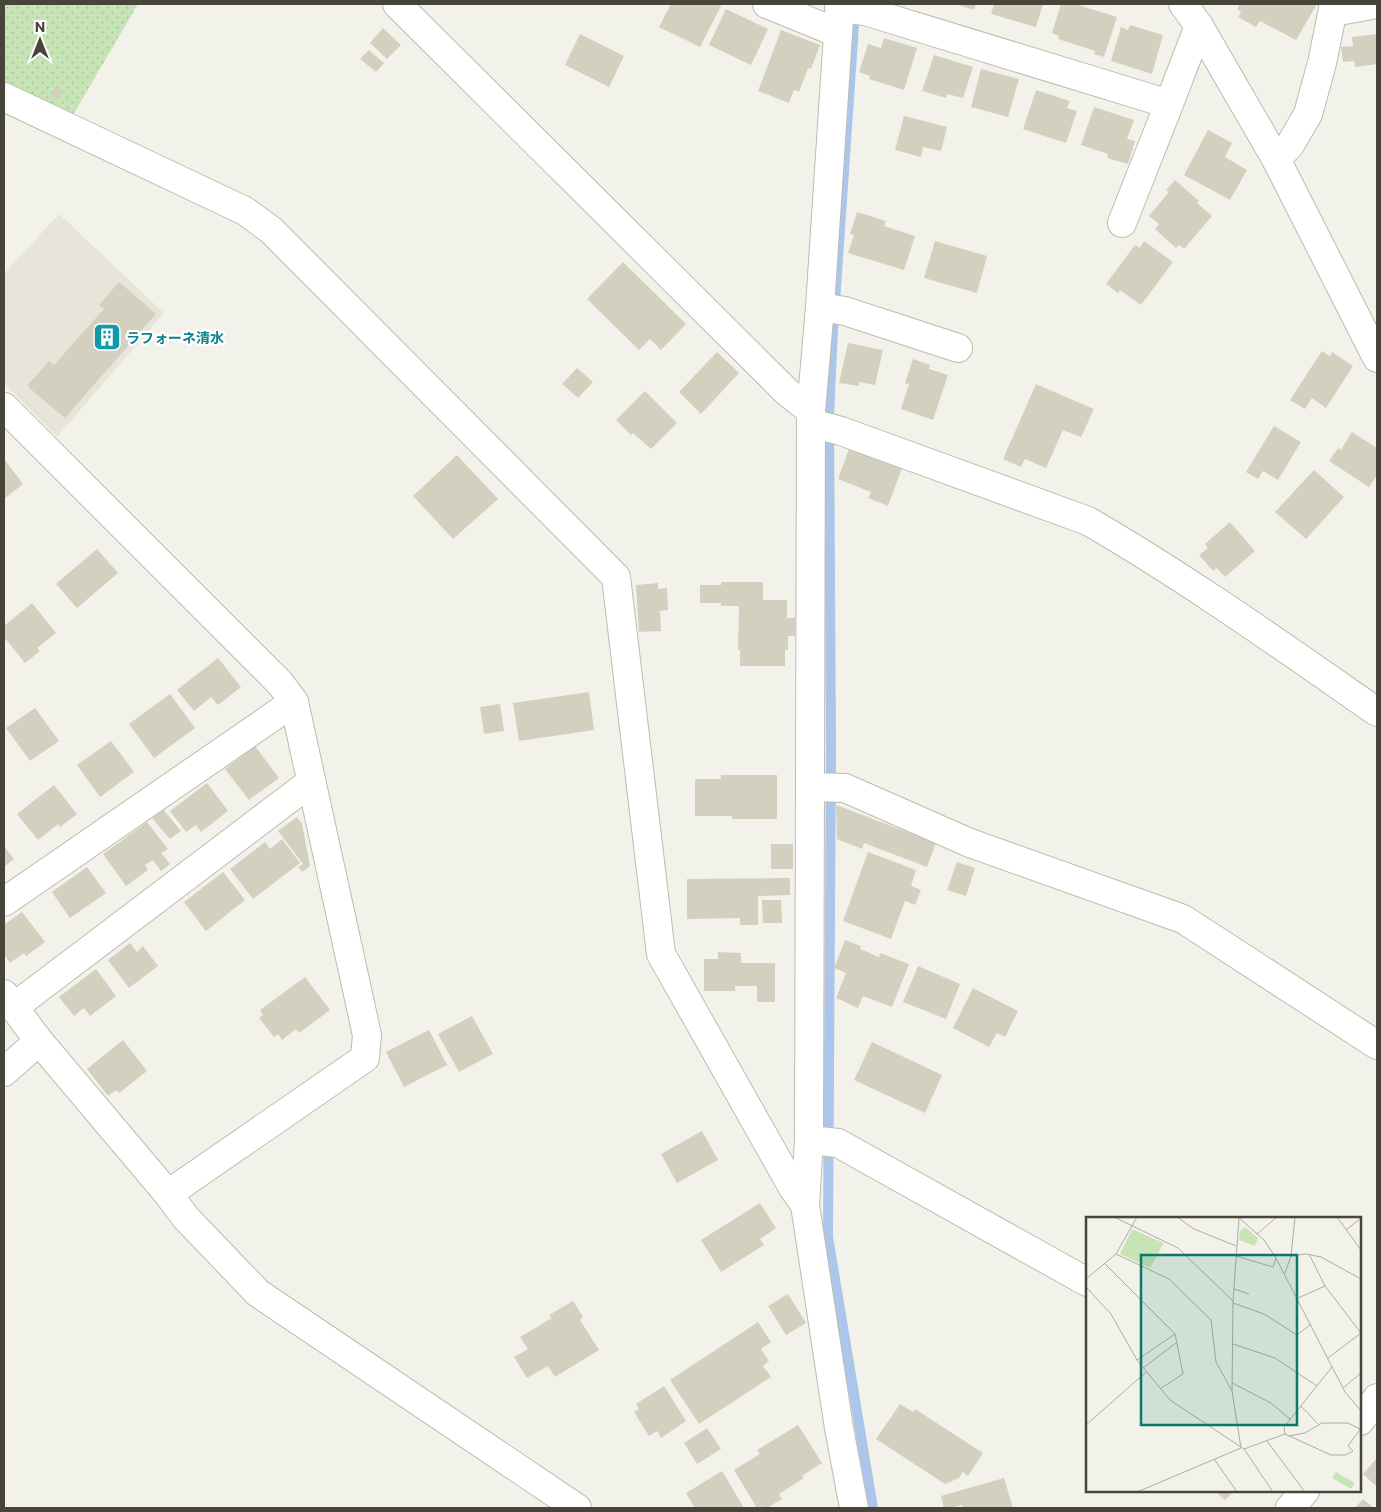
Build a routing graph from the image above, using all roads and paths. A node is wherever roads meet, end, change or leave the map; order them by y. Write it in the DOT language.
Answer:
graph roads {
  1 [pos="397,4"];
  2 [pos="767,4"];
  3 [pos="1183,4"];
  4 [pos="1377,4"];
  5 [pos="1334,8"];
  6 [pos="845,14"];
  7 [pos="1199,26"];
  8 [pos="4,97"];
  9 [pos="1170,104"];
  10 [pos="1276,159"];
  11 [pos="1122,223"];
  12 [pos="833,309"];
  13 [pos="958,348"];
  14 [pos="1377,358"];
  15 [pos="4,408"];
  16 [pos="811,417"];
  17 [pos="294,702"];
  18 [pos="1377,712"];
  19 [pos="311,782"];
  20 [pos="811,787"];
  21 [pos="4,902"];
  22 [pos="9,1000"];
  23 [pos="39,1041"];
  24 [pos="1377,1044"];
  25 [pos="4,1072"];
  26 [pos="809,1140"];
  27 [pos="168,1194"];
  28 [pos="805,1205"];
  29 [pos="1086,1281"];
  30 [pos="1377,1398"];
  31 [pos="1361,1420"];
  32 [pos="1304,1492"];
  33 [pos="577,1508"];
  34 [pos="854,1508"];
  35 [pos="1290,1508"];
  1 -- 16 [label="street"];
  2 -- 6 [label="street"];
  3 -- 7 [label="street"];
  4 -- 5 [label="street"];
  5 -- 10 [label="street"];
  6 -- 9 [label="street"];
  6 -- 12 [label="street"];
  7 -- 9 [label="street"];
  7 -- 10 [label="street"];
  8 -- 28 [label="street"];
  9 -- 11 [label="street"];
  10 -- 14 [label="street"];
  12 -- 13 [label="street"];
  12 -- 16 [label="street"];
  15 -- 17 [label="street"];
  16 -- 18 [label="street"];
  16 -- 20 [label="street"];
  17 -- 19 [label="street"];
  17 -- 21 [label="street"];
  19 -- 22 [label="street"];
  19 -- 27 [label="street"];
  20 -- 24 [label="street"];
  20 -- 26 [label="street"];
  22 -- 23 [label="street"];
  23 -- 25 [label="street"];
  23 -- 27 [label="street"];
  26 -- 28 [label="street"];
  26 -- 29 [label="street"];
  27 -- 33 [label="street"];
  28 -- 34 [label="street"];
  30 -- 31 [label="street"];
  32 -- 35 [label="street"];
}
